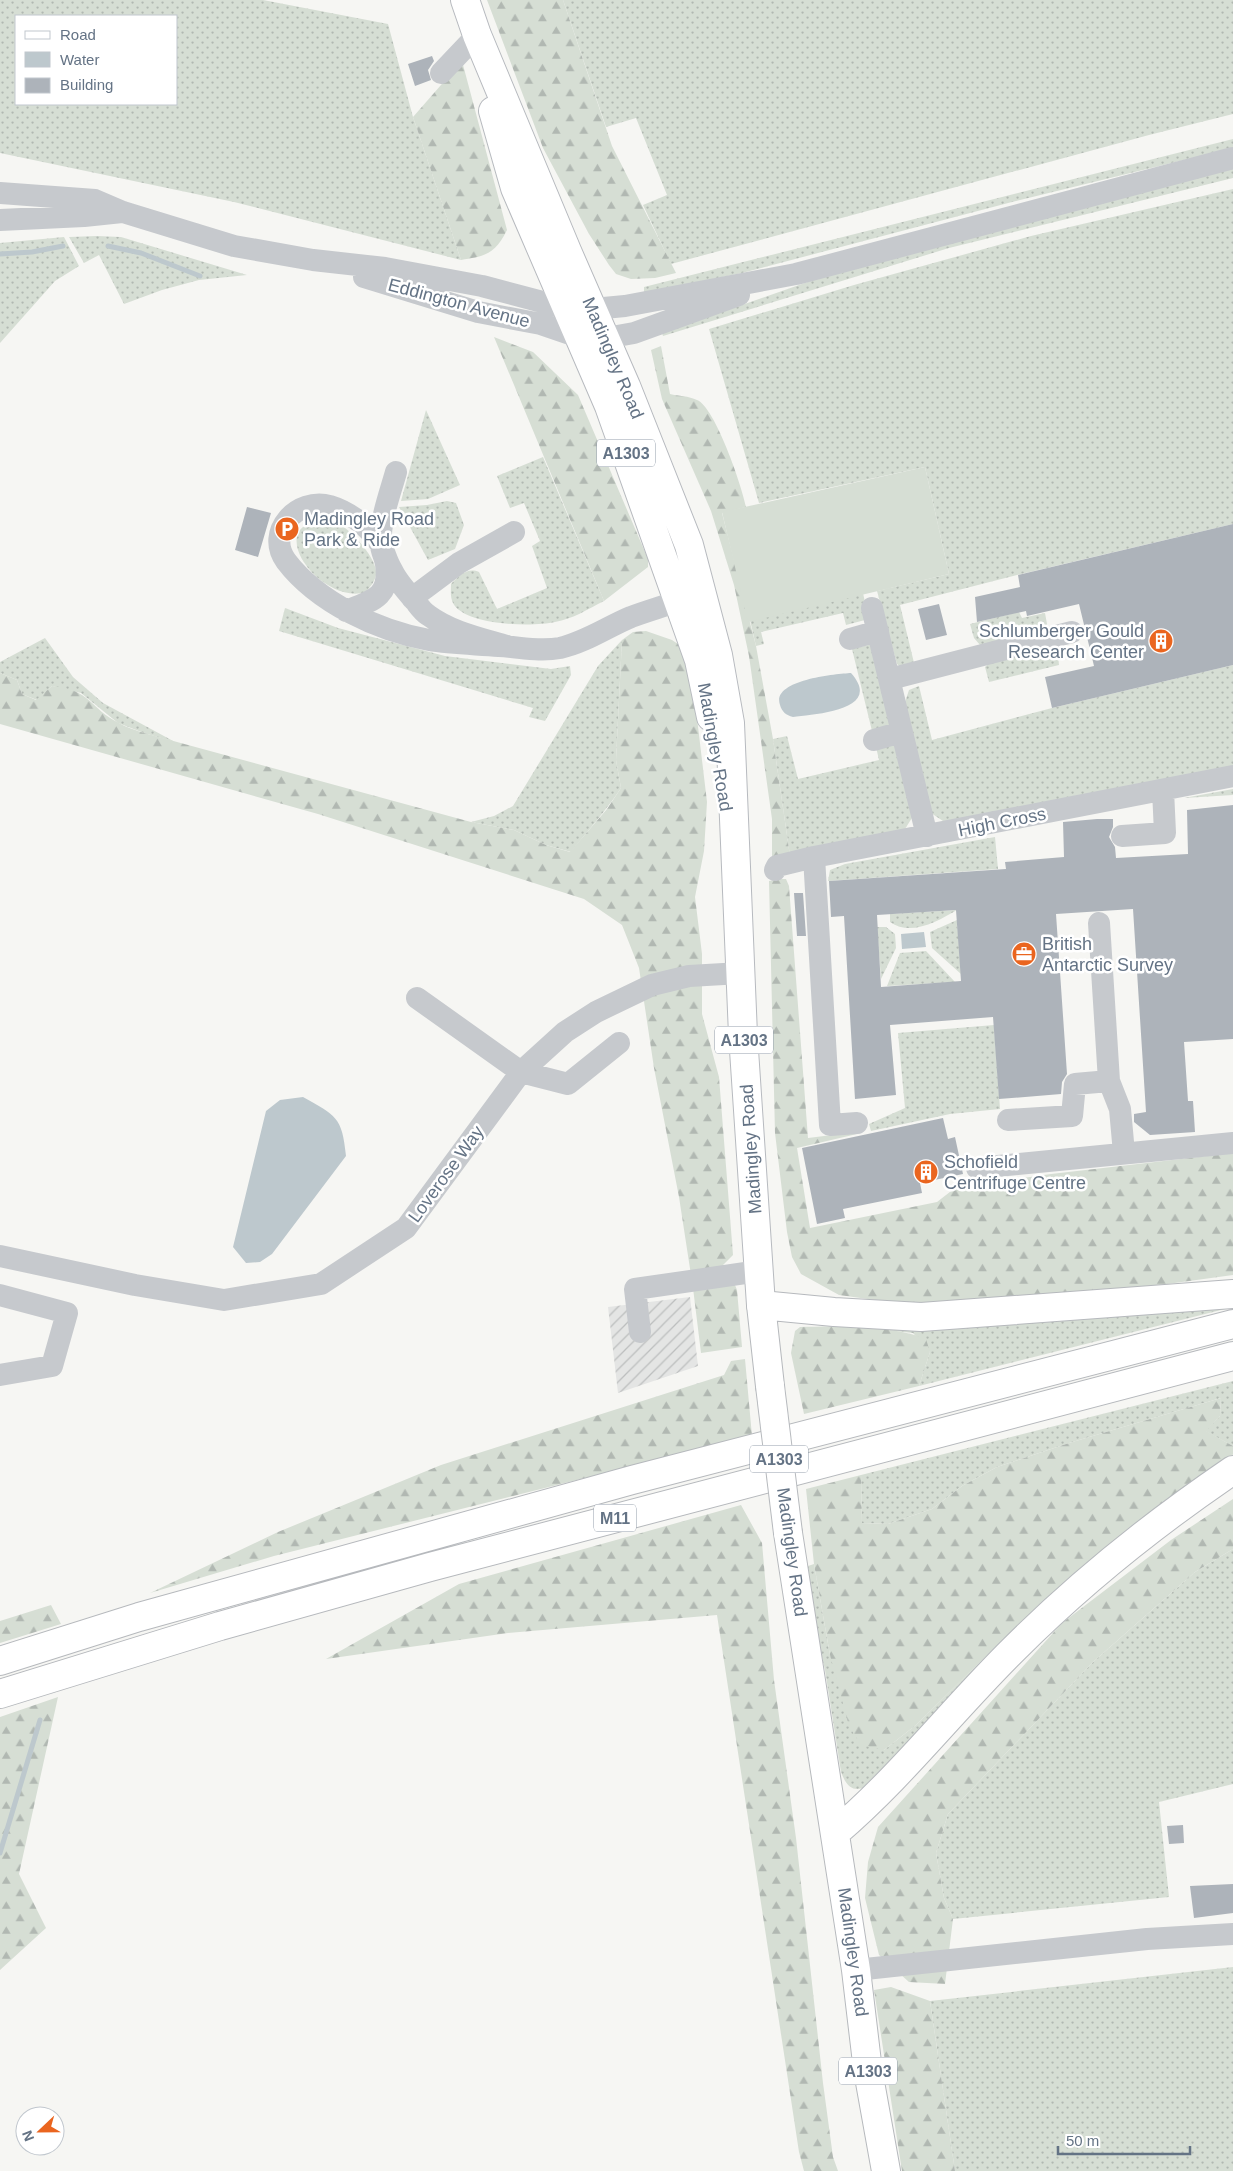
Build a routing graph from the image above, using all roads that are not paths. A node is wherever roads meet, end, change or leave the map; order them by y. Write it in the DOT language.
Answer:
graph roads {
  1 [pos="465,0"];
  2 [pos="477,35"];
  3 [pos="441,73"];
  4 [pos="1233,158"];
  5 [pos="0,193"];
  6 [pos="123,212"];
  7 [pos="0,220"];
  8 [pos="313,260"];
  9 [pos="796,274"];
  10 [pos="565,308"];
  11 [pos="593,309"];
  12 [pos="592,338"];
  13 [pos="396,472"];
  14 [pos="514,532"];
  15 [pos="381,545"];
  16 [pos="691,596"];
  17 [pos="412,598"];
  18 [pos="872,608"];
  19 [pos="346,611"];
  20 [pos="878,631"];
  21 [pos="1072,632"];
  22 [pos="850,639"];
  23 [pos="507,646"];
  24 [pos="890,679"];
  25 [pos="901,732"];
  26 [pos="874,740"];
  27 [pos="1233,776"];
  28 [pos="1163,790"];
  29 [pos="927,836"];
  30 [pos="1122,836"];
  31 [pos="814,857"];
  32 [pos="775,870"];
  33 [pos="1099,923"];
  34 [pos="741,973"];
  35 [pos="416,998"];
  36 [pos="619,1044"];
  37 [pos="521,1072"];
  38 [pos="1108,1081"];
  39 [pos="1008,1120"];
  40 [pos="857,1122"];
  41 [pos="1233,1143"];
  42 [pos="1124,1154"];
  43 [pos="977,1168"];
  44 [pos="0,1256"];
  45 [pos="759,1271"];
  46 [pos="1233,1294"];
  47 [pos="0,1295"];
  48 [pos="761,1306"];
  49 [pos="1233,1324"];
  50 [pos="640,1332"];
  51 [pos="1233,1356"];
  52 [pos="0,1375"];
  53 [pos="1233,1470"];
  54 [pos="0,1661"];
  55 [pos="0,1694"];
  56 [pos="835,1833"];
  57 [pos="1233,1934"];
  58 [pos="856,1970"];
  59 [pos="886,2171"];
  1 -- 2 [label="main road, Madingley Road / A1303"];
  2 -- 3 [label="street"];
  2 -- 10 [label="main road, Madingley Road / A1303"];
  2 -- 11 [label="main road, Madingley Road / A1303"];
  4 -- 9 [label="street"];
  5 -- 6 [label="street, Eddington Avenue"];
  6 -- 7 [label="street, Eddington Avenue"];
  6 -- 8 [label="street, Eddington Avenue"];
  8 -- 10 [label="street, Eddington Avenue"];
  8 -- 12 [label="street, Eddington Avenue"];
  9 -- 11 [label="street, Eddington Avenue"];
  9 -- 12 [label="street"];
  10 -- 11 [label="street, Eddington Avenue"];
  10 -- 12 [label="main road, Madingley Road / A1303"];
  11 -- 12 [label="main road, Madingley Road / A1303"];
  12 -- 16 [label="main road, Madingley Road / A1303"];
  13 -- 15 [label="street"];
  14 -- 17 [label="street"];
  15 -- 17 [label="street"];
  15 -- 19 [label="street"];
  15 -- 19 [label="street"];
  16 -- 23 [label="street"];
  16 -- 34 [label="main road, Madingley Road / A1303"];
  17 -- 23 [label="street"];
  18 -- 20 [label="street"];
  19 -- 23 [label="street"];
  20 -- 22 [label="street"];
  20 -- 24 [label="street"];
  21 -- 24 [label="street"];
  24 -- 25 [label="street"];
  25 -- 26 [label="street"];
  25 -- 29 [label="street"];
  27 -- 28 [label="street, High Cross"];
  28 -- 29 [label="street, High Cross"];
  28 -- 30 [label="street"];
  29 -- 31 [label="street, High Cross"];
  31 -- 32 [label="street, High Cross"];
  31 -- 40 [label="street"];
  33 -- 38 [label="street"];
  34 -- 37 [label="street, Loverose Way"];
  34 -- 45 [label="main road, Madingley Road / A1303"];
  35 -- 37 [label="street"];
  36 -- 37 [label="street"];
  37 -- 44 [label="street, Loverose Way"];
  38 -- 39 [label="street"];
  38 -- 42 [label="street"];
  41 -- 42 [label="street"];
  42 -- 43 [label="street"];
  45 -- 48 [label="main road, Madingley Road / A1303"];
  45 -- 50 [label="street"];
  46 -- 48 [label="main road"];
  47 -- 52 [label="street"];
  48 -- 56 [label="main road, Madingley Road / A1303, bridge"];
  49 -- 54 [label="main road, M11"];
  51 -- 55 [label="main road, M11"];
  53 -- 56 [label="main road"];
  56 -- 58 [label="main road, Madingley Road / A1303"];
  57 -- 58 [label="street"];
  58 -- 59 [label="main road, Madingley Road / A1303"];
}
